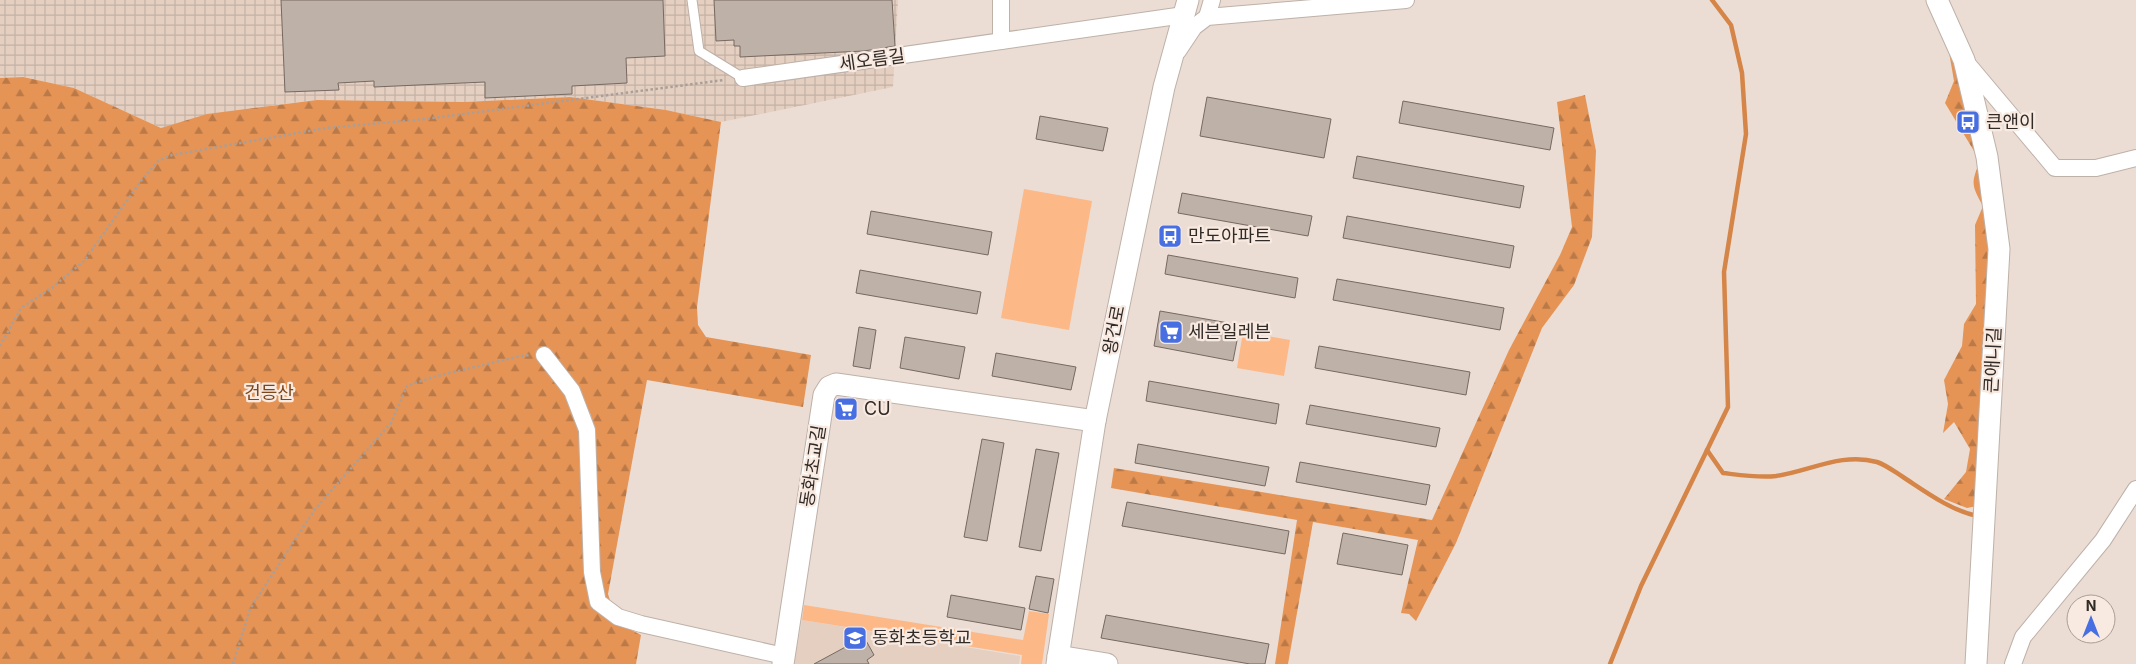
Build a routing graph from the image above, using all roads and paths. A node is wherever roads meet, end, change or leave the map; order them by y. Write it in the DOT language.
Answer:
graph roads {
  1 [pos="692,0"];
  2 [pos="1001,0"];
  3 [pos="1212,0"];
  4 [pos="1406,0"];
  5 [pos="1937,0"];
  6 [pos="1186,8"];
  7 [pos="1207,17"];
  8 [pos="1001,41"];
  9 [pos="1964,60"];
  10 [pos="1171,61"];
  11 [pos="743,78"];
  12 [pos="2136,158"];
  13 [pos="0,346"];
  14 [pos="544,355"];
  15 [pos="1095,421"];
  16 [pos="2136,489"];
  17 [pos="783,660"];
  18 [pos="1057,660"];
  19 [pos="233,664"];
  20 [pos="1107,664"];
  21 [pos="1976,664"];
  22 [pos="2013,664"];
  1 -- 11 [label="lane"];
  2 -- 8 [label="street"];
  3 -- 7 [label="street"];
  4 -- 7 [label="street"];
  5 -- 9 [label="street, 큰애니길"];
  6 -- 8 [label="street, 세오름길"];
  6 -- 10 [label="street, 왕건로"];
  7 -- 10 [label="street"];
  8 -- 11 [label="street, 세오름길"];
  9 -- 12 [label="street, 큰애니길"];
  9 -- 21 [label="street, 큰애니길"];
  10 -- 15 [label="street, 왕건로"];
  11 -- 13 [label="path"];
  14 -- 17 [label="street"];
  14 -- 19 [label="path"];
  15 -- 17 [label="street, 동화초교길"];
  15 -- 18 [label="street, 왕건로"];
  16 -- 22 [label="street"];
  18 -- 20 [label="street"];
}
